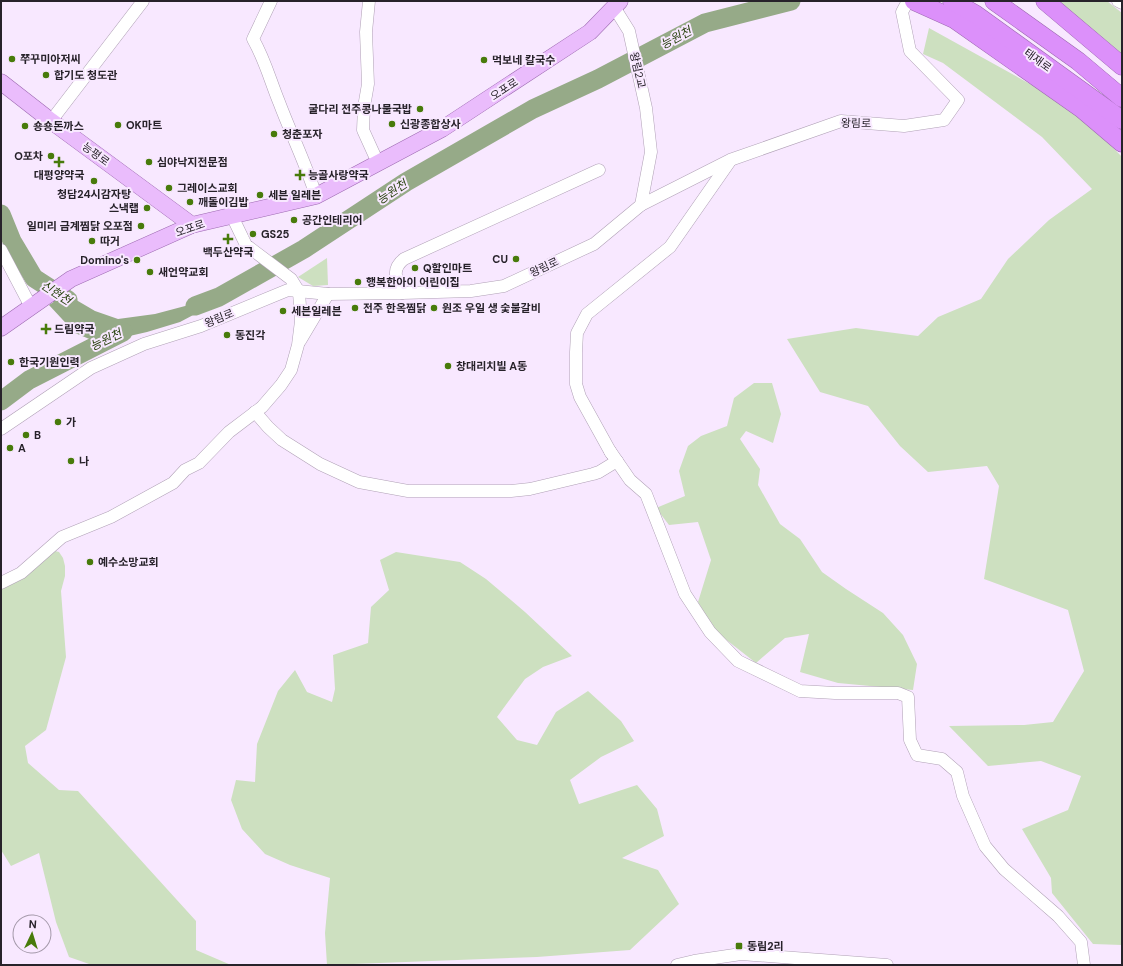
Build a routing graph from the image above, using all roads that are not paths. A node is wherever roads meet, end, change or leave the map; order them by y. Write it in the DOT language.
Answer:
graph roads {
  1 [pos="143,1"];
  2 [pos="271,1"];
  3 [pos="369,1"];
  4 [pos="908,1"];
  5 [pos="914,1"];
  6 [pos="952,1"];
  7 [pos="994,1"];
  8 [pos="1045,1"];
  9 [pos="1118,1"];
  10 [pos="1122,3"];
  11 [pos="617,4"];
  12 [pos="1122,66"];
  13 [pos="1,82"];
  14 [pos="1122,98"];
  15 [pos="1122,120"];
  16 [pos="51,121"];
  17 [pos="1122,143"];
  18 [pos="730,160"];
  19 [pos="378,163"];
  20 [pos="599,170"];
  21 [pos="316,196"];
  22 [pos="641,205"];
  23 [pos="232,216"];
  24 [pos="192,225"];
  25 [pos="1,250"];
  26 [pos="299,292"];
  27 [pos="402,293"];
  28 [pos="328,294"];
  29 [pos="32,306"];
  30 [pos="1,328"];
  31 [pos="298,345"];
  32 [pos="255,412"];
  33 [pos="1,429"];
  34 [pos="612,455"];
  35 [pos="1,583"];
  36 [pos="874,964"];
  37 [pos="677,965"];
  38 [pos="887,965"];
  39 [pos="1084,965"];
  1 -- 16 [label="street"];
  2 -- 21 [label="street"];
  3 -- 19 [label="street"];
  4 -- 18 [label="street, 왕림로"];
  5 -- 17 [label="highway"];
  6 -- 15 [label="highway, 태재로"];
  7 -- 14 [label="highway, 태재로"];
  8 -- 12 [label="highway"];
  9 -- 10 [label="street"];
  11 -- 19 [label="main road, 오포로"];
  11 -- 22 [label="street, 왕림2교"];
  13 -- 16 [label="main road, 능평로"];
  16 -- 24 [label="main road, 능평로"];
  18 -- 22 [label="street, 왕림로"];
  18 -- 34 [label="street"];
  19 -- 21 [label="main road, 오포로"];
  20 -- 27 [label="street"];
  21 -- 23 [label="main road, 오포로"];
  22 -- 27 [label="street, 왕림로"];
  23 -- 24 [label="main road, 오포로"];
  23 -- 26 [label="street"];
  24 -- 29 [label="main road, 오포로"];
  25 -- 29 [label="street"];
  26 -- 28 [label="street, 왕림로"];
  26 -- 31 [label="street"];
  26 -- 33 [label="street, 왕림로"];
  27 -- 28 [label="street, 왕림로"];
  28 -- 31 [label="street"];
  29 -- 30 [label="main road, 오포로"];
  31 -- 32 [label="street"];
  32 -- 34 [label="street"];
  32 -- 35 [label="street"];
  34 -- 39 [label="street"];
  36 -- 37 [label="street"];
  36 -- 38 [label="street"];
}
